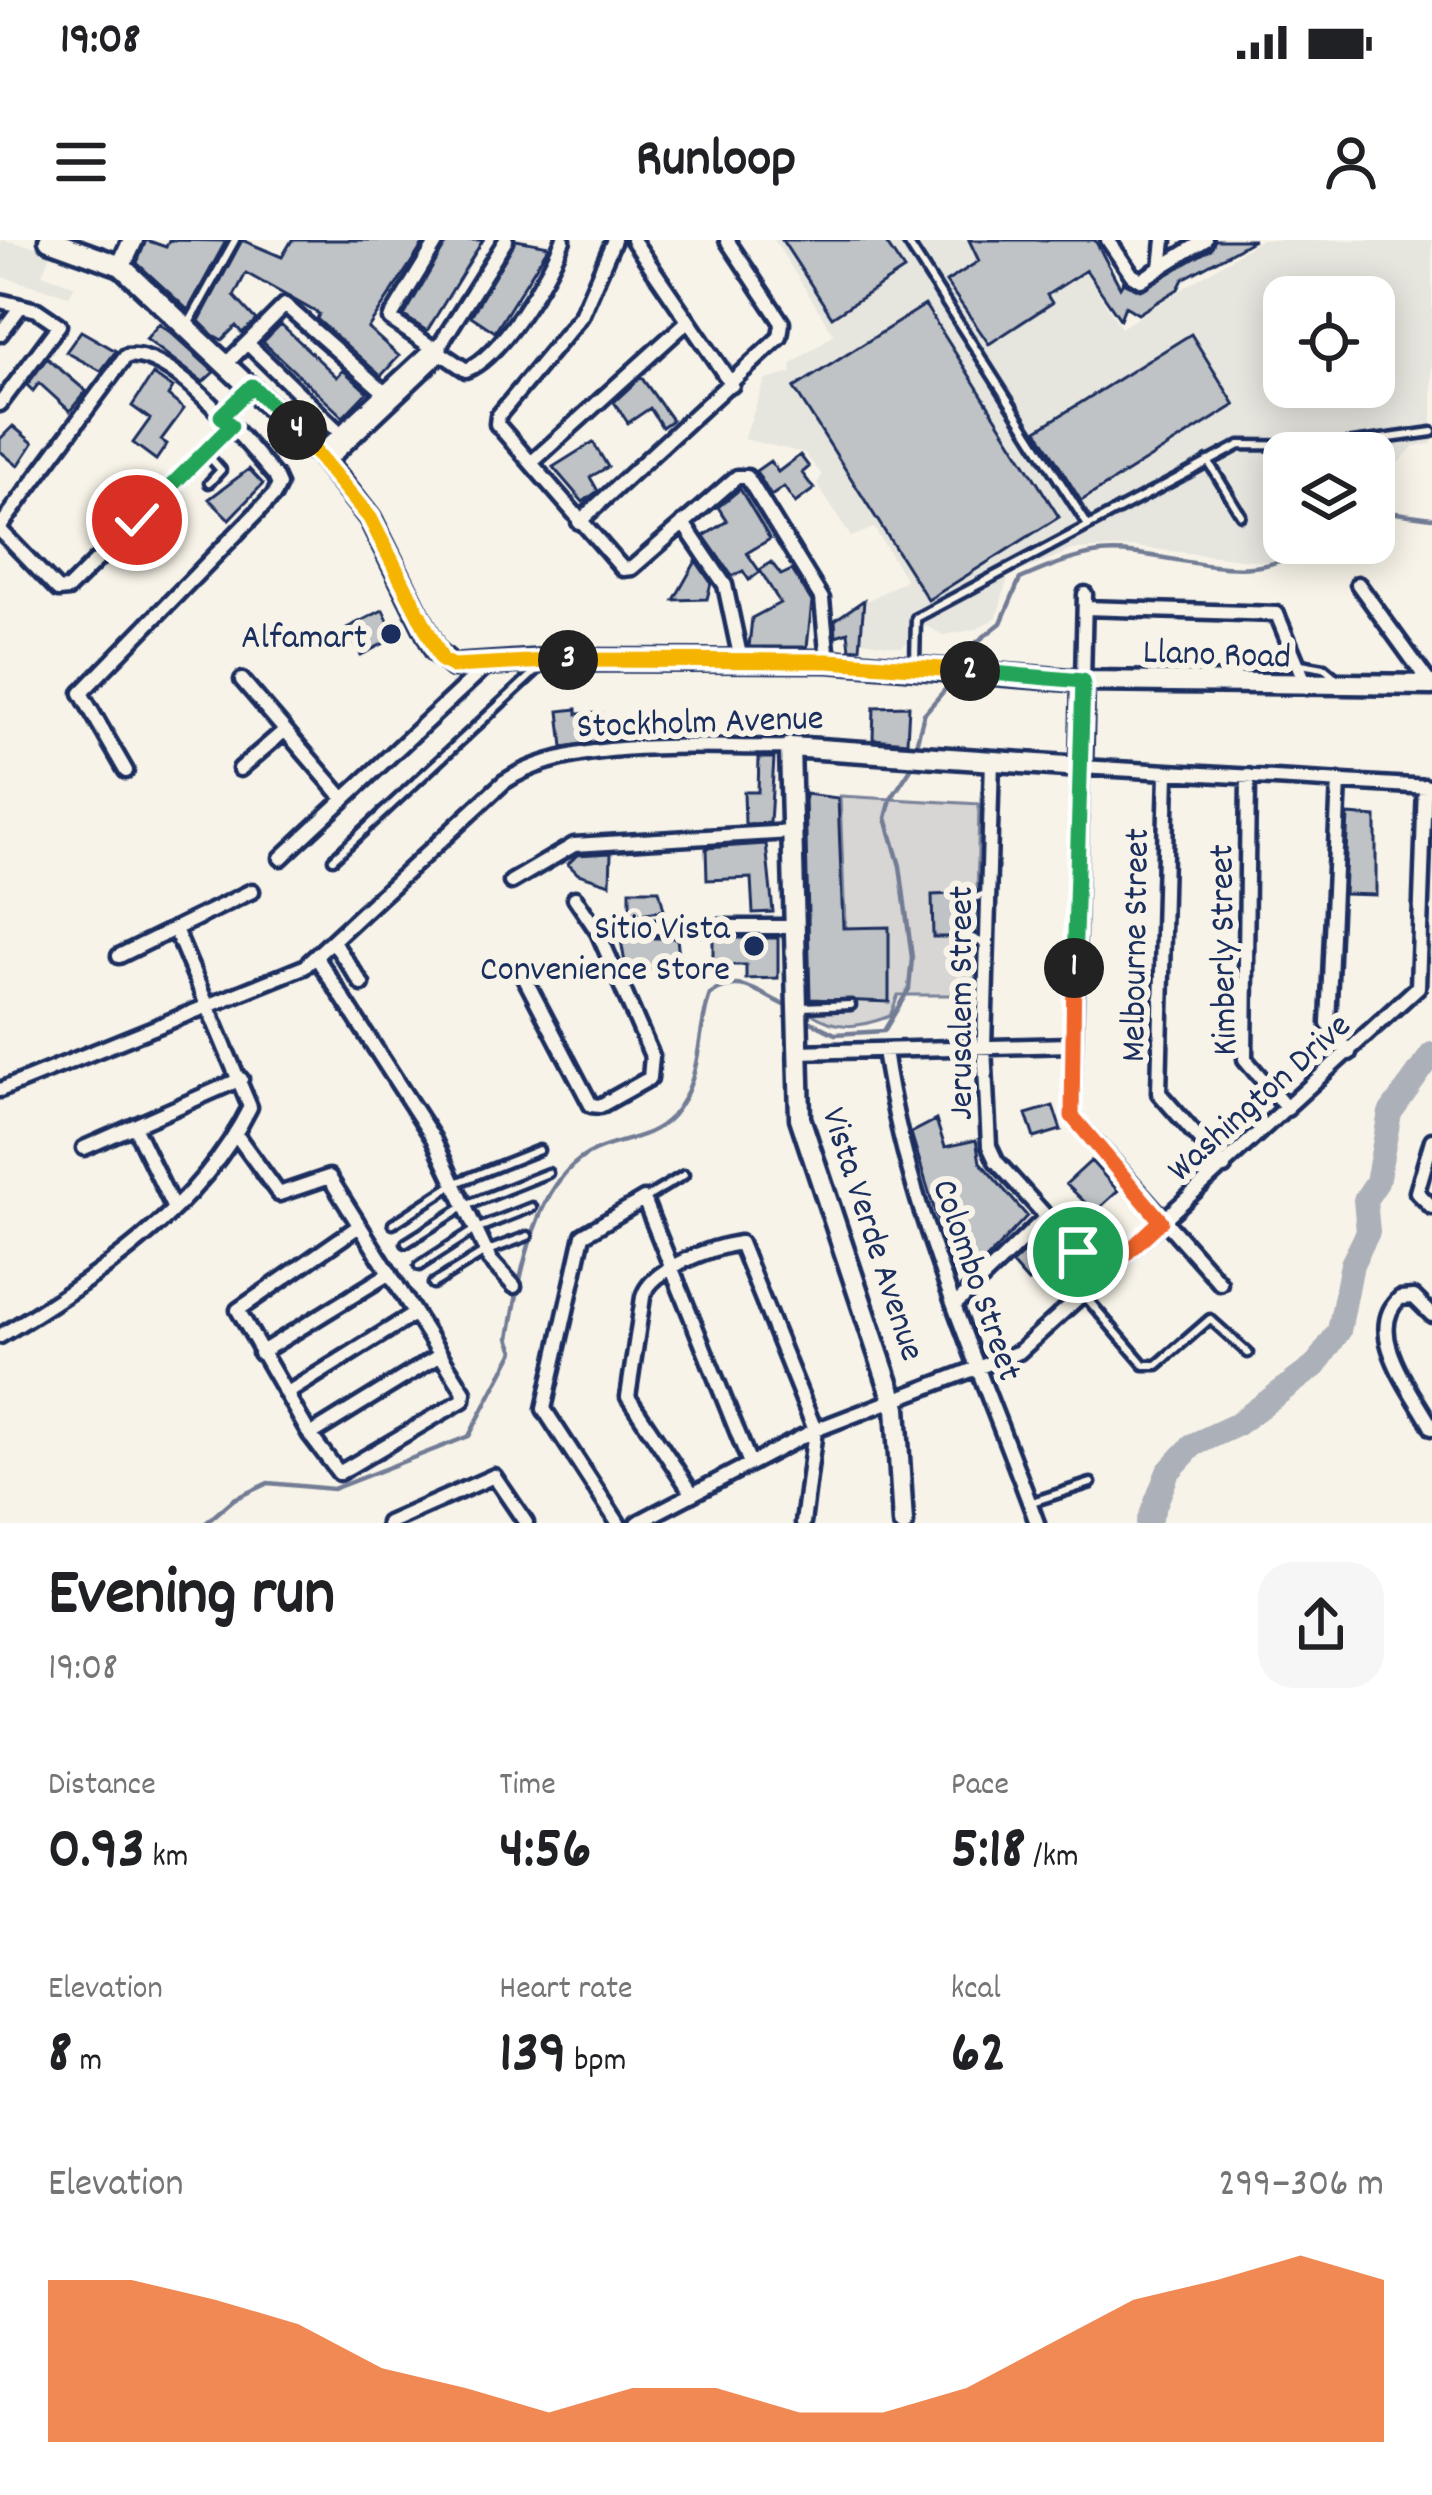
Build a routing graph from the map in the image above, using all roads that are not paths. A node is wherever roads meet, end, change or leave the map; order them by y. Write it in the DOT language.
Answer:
graph roads {
  1 [pos="49,240"];
  2 [pos="133,240"];
  3 [pos="235,240"];
  4 [pos="438,240"];
  5 [pos="506,240"];
  6 [pos="563,240"];
  7 [pos="614,240"];
  8 [pos="634,240"];
  9 [pos="727,240"];
  10 [pos="906,240"];
  11 [pos="1108,240"];
  12 [pos="1164,240"];
  13 [pos="1205,240"];
  14 [pos="121,266"];
  15 [pos="1161,268"];
  16 [pos="0,301"];
  17 [pos="21,306"];
  18 [pos="688,321"];
  19 [pos="187,326"];
  20 [pos="0,334"];
  21 [pos="247,343"];
  22 [pos="437,349"];
  23 [pos="228,362"];
  24 [pos="732,385"];
  25 [pos="252,386"];
  26 [pos="384,392"];
  27 [pos="3,395"];
  28 [pos="226,421"];
  29 [pos="1432,432"];
  30 [pos="340,433"];
  31 [pos="206,452"];
  32 [pos="323,458"];
  33 [pos="1208,461"];
  34 [pos="531,463"];
  35 [pos="209,483"];
  36 [pos="1241,515"];
  37 [pos="579,522"];
  38 [pos="683,523"];
  39 [pos="1087,524"];
  40 [pos="0,528"];
  41 [pos="1358,584"];
  42 [pos="547,660"];
  43 [pos="741,660"];
  44 [pos="828,661"];
  45 [pos="489,663"];
  46 [pos="1299,664"];
  47 [pos="915,667"];
  48 [pos="242,680"];
  49 [pos="1083,681"];
  50 [pos="1432,685"];
  51 [pos="1307,687"];
  52 [pos="1342,687"];
  53 [pos="284,731"];
  54 [pos="790,747"];
  55 [pos="992,759"];
  56 [pos="1081,767"];
  57 [pos="240,769"];
  58 [pos="126,771"];
  59 [pos="1167,772"];
  60 [pos="1248,776"];
  61 [pos="1339,782"];
  62 [pos="1429,787"];
  63 [pos="344,799"];
  64 [pos="791,832"];
  65 [pos="281,858"];
  66 [pos="333,859"];
  67 [pos="511,882"];
  68 [pos="252,890"];
  69 [pos="988,892"];
  70 [pos="575,898"];
  71 [pos="793,928"];
  72 [pos="175,929"];
  73 [pos="598,932"];
  74 [pos="334,943"];
  75 [pos="987,945"];
  76 [pos="1426,951"];
  77 [pos="119,956"];
  78 [pos="317,958"];
  79 [pos="523,975"];
  80 [pos="362,984"];
  81 [pos="851,1005"];
  82 [pos="208,1006"];
  83 [pos="798,1007"];
  84 [pos="1071,1045"];
  85 [pos="984,1047"];
  86 [pos="884,1049"];
  87 [pos="797,1052"];
  88 [pos="1348,1053"];
  89 [pos="241,1079"];
  90 [pos="0,1090"];
  91 [pos="1286,1109"];
  92 [pos="134,1126"];
  93 [pos="235,1133"];
  94 [pos="1432,1140"];
  95 [pos="84,1148"];
  96 [pos="538,1150"];
  97 [pos="1224,1167"];
  98 [pos="548,1173"];
  99 [pos="684,1175"];
  100 [pos="456,1183"];
  101 [pos="644,1199"];
  102 [pos="466,1206"];
  103 [pos="532,1207"];
  104 [pos="1432,1208"];
  105 [pos="174,1209"];
  106 [pos="1045,1218"];
  107 [pos="1161,1221"];
  108 [pos="393,1224"];
  109 [pos="359,1226"];
  110 [pos="476,1229"];
  111 [pos="528,1236"];
  112 [pos="406,1243"];
  113 [pos="485,1252"];
  114 [pos="419,1266"];
  115 [pos="674,1268"];
  116 [pos="390,1273"];
  117 [pos="1101,1277"];
  118 [pos="1220,1283"];
  119 [pos="434,1284"];
  120 [pos="514,1286"];
  121 [pos="1084,1295"];
  122 [pos="956,1304"];
  123 [pos="414,1314"];
  124 [pos="1432,1315"];
  125 [pos="0,1336"];
  126 [pos="260,1353"];
  127 [pos="1248,1353"];
  128 [pos="440,1355"];
  129 [pos="976,1368"];
  130 [pos="286,1394"];
  131 [pos="893,1396"];
  132 [pos="1432,1428"];
  133 [pos="814,1430"];
  134 [pos="310,1435"];
  135 [pos="749,1461"];
  136 [pos="1091,1483"];
  137 [pos="692,1492"];
  138 [pos="1030,1503"];
  139 [pos="388,1523"];
  140 [pos="526,1523"];
  141 [pos="618,1523"];
  142 [pos="637,1523"];
  143 [pos="803,1523"];
  144 [pos="903,1523"];
  145 [pos="1037,1523"];
  1 -- 14 [label="main road, Llano Road"];
  2 -- 14 [label="main road"];
  3 -- 19 [label="lane"];
  4 -- 22 [label="street"];
  5 -- 22 [label="street"];
  6 -- 22 [label="street"];
  7 -- 34 [label="street"];
  8 -- 18 [label="street"];
  9 -- 24 [label="street"];
  10 -- 39 [label="lane"];
  11 -- 15 [label="street"];
  12 -- 15 [label="street"];
  13 -- 15 [label="street"];
  14 -- 19 [label="main road, Llano Road"];
  16 -- 17 [label="street"];
  17 -- 20 [label="street"];
  17 -- 27 [label="street"];
  18 -- 24 [label="street"];
  18 -- 34 [label="street"];
  19 -- 23 [label="main road, Llano Road"];
  21 -- 23 [label="street"];
  21 -- 26 [label="street"];
  21 -- 30 [label="street"];
  22 -- 26 [label="street"];
  22 -- 32 [label="street"];
  23 -- 25 [label="main road, Llano Road"];
  24 -- 37 [label="street"];
  25 -- 28 [label="street"];
  25 -- 32 [label="main road, Llano Road"];
  26 -- 30 [label="street"];
  28 -- 31 [label="street"];
  28 -- 40 [label="street"];
  28 -- 58 [label="street"];
  29 -- 33 [label="lane"];
  30 -- 32 [label="street"];
  31 -- 35 [label="lane"];
  31 -- 40 [label="street"];
  32 -- 45 [label="main road, Llano Road"];
  33 -- 36 [label="lane"];
  33 -- 39 [label="lane"];
  34 -- 37 [label="street"];
  37 -- 38 [label="street"];
  38 -- 43 [label="street"];
  38 -- 44 [label="street"];
  39 -- 47 [label="lane"];
  41 -- 50 [label="street"];
  42 -- 43 [label="main road, Llano Road"];
  42 -- 45 [label="main road, Llano Road"];
  42 -- 66 [label="lane"];
  43 -- 44 [label="main road, Llano Road"];
  44 -- 47 [label="main road, Llano Road"];
  45 -- 63 [label="street"];
  46 -- 49 [label="street"];
  46 -- 51 [label="street"];
  46 -- 52 [label="lane"];
  47 -- 49 [label="main road, Llano Road"];
  48 -- 53 [label="street"];
  49 -- 51 [label="main road, Llano Road"];
  49 -- 56 [label="main road"];
  50 -- 52 [label="main road, Llano Road"];
  51 -- 52 [label="main road, Llano Road"];
  53 -- 57 [label="street"];
  53 -- 63 [label="street"];
  54 -- 55 [label="main road, Stockholm Avenue"];
  54 -- 64 [label="main road, Vista Verde Avenue"];
  54 -- 74 [label="street, Stockholm Avenue"];
  55 -- 56 [label="main road, Stockholm Avenue"];
  55 -- 69 [label="street, Jerusalem Street"];
  56 -- 59 [label="street, Stockholm Avenue"];
  56 -- 84 [label="street"];
  59 -- 60 [label="street, Stockholm Avenue"];
  59 -- 97 [label="street, Melbourne Street"];
  60 -- 61 [label="street, Stockholm Avenue"];
  60 -- 91 [label="street, Kimberly Street"];
  61 -- 62 [label="street, Stockholm Avenue"];
  61 -- 88 [label="street"];
  62 -- 76 [label="street"];
  63 -- 65 [label="street"];
  64 -- 67 [label="street"];
  64 -- 71 [label="main road, Vista Verde Avenue"];
  68 -- 72 [label="street"];
  69 -- 75 [label="street, Jerusalem Street"];
  69 -- 75 [label="lane"];
  70 -- 73 [label="street"];
  71 -- 73 [label="street"];
  71 -- 83 [label="main road, Vista Verde Avenue"];
  72 -- 77 [label="street"];
  72 -- 82 [label="street"];
  73 -- 79 [label="street"];
  74 -- 78 [label="street, Stockholm Avenue"];
  74 -- 80 [label="street"];
  75 -- 85 [label="street, Jerusalem Street"];
  76 -- 88 [label="street, Washington Drive"];
  78 -- 82 [label="street, Stockholm Avenue"];
  78 -- 100 [label="street"];
  81 -- 83 [label="lane"];
  82 -- 89 [label="street"];
  82 -- 90 [label="street, Stockholm Avenue"];
  83 -- 87 [label="main road, Vista Verde Avenue"];
  84 -- 85 [label="street"];
  84 -- 107 [label="street"];
  85 -- 86 [label="street"];
  85 -- 106 [label="street, Jerusalem Street"];
  86 -- 87 [label="street"];
  86 -- 122 [label="street, Colombo Street"];
  87 -- 131 [label="main road, Vista Verde Avenue"];
  88 -- 91 [label="street, Washington Drive"];
  89 -- 92 [label="street"];
  89 -- 93 [label="street"];
  91 -- 97 [label="street, Washington Drive"];
  92 -- 95 [label="street"];
  92 -- 105 [label="street"];
  93 -- 105 [label="street"];
  93 -- 109 [label="street"];
  94 -- 104 [label="street"];
  96 -- 100 [label="lane"];
  97 -- 107 [label="street, Washington Drive"];
  98 -- 102 [label="lane"];
  99 -- 101 [label="lane"];
  100 -- 102 [label="street"];
  100 -- 108 [label="lane"];
  101 -- 115 [label="street"];
  101 -- 141 [label="street"];
  102 -- 110 [label="street"];
  102 -- 112 [label="lane"];
  103 -- 110 [label="lane"];
  105 -- 125 [label="street"];
  106 -- 117 [label="street, Jerusalem Street"];
  106 -- 122 [label="street"];
  107 -- 117 [label="street, Washington Drive"];
  107 -- 118 [label="street"];
  109 -- 116 [label="street"];
  109 -- 126 [label="street"];
  110 -- 113 [label="street"];
  110 -- 114 [label="lane"];
  111 -- 113 [label="lane"];
  113 -- 119 [label="lane"];
  113 -- 120 [label="street"];
  115 -- 133 [label="street"];
  115 -- 135 [label="street"];
  115 -- 137 [label="street"];
  116 -- 123 [label="street"];
  116 -- 126 [label="street"];
  117 -- 121 [label="street, Washington Drive"];
  121 -- 127 [label="lane"];
  121 -- 129 [label="street, Washington Drive"];
  122 -- 129 [label="street, Colombo Street"];
  123 -- 128 [label="street"];
  123 -- 130 [label="street"];
  124 -- 132 [label="street"];
  126 -- 130 [label="street"];
  128 -- 134 [label="street"];
  128 -- 134 [label="street"];
  129 -- 131 [label="street, Washington Drive"];
  129 -- 138 [label="street, Colombo Street"];
  130 -- 134 [label="street"];
  131 -- 133 [label="street, Washington Drive"];
  131 -- 144 [label="main road, Vista Verde Avenue"];
  133 -- 135 [label="street, Washington Drive"];
  133 -- 143 [label="street"];
  135 -- 137 [label="street, Washington Drive"];
  136 -- 138 [label="lane"];
  137 -- 142 [label="street, Washington Drive"];
  138 -- 145 [label="street, Colombo Street"];
  139 -- 140 [label="street"];
}
